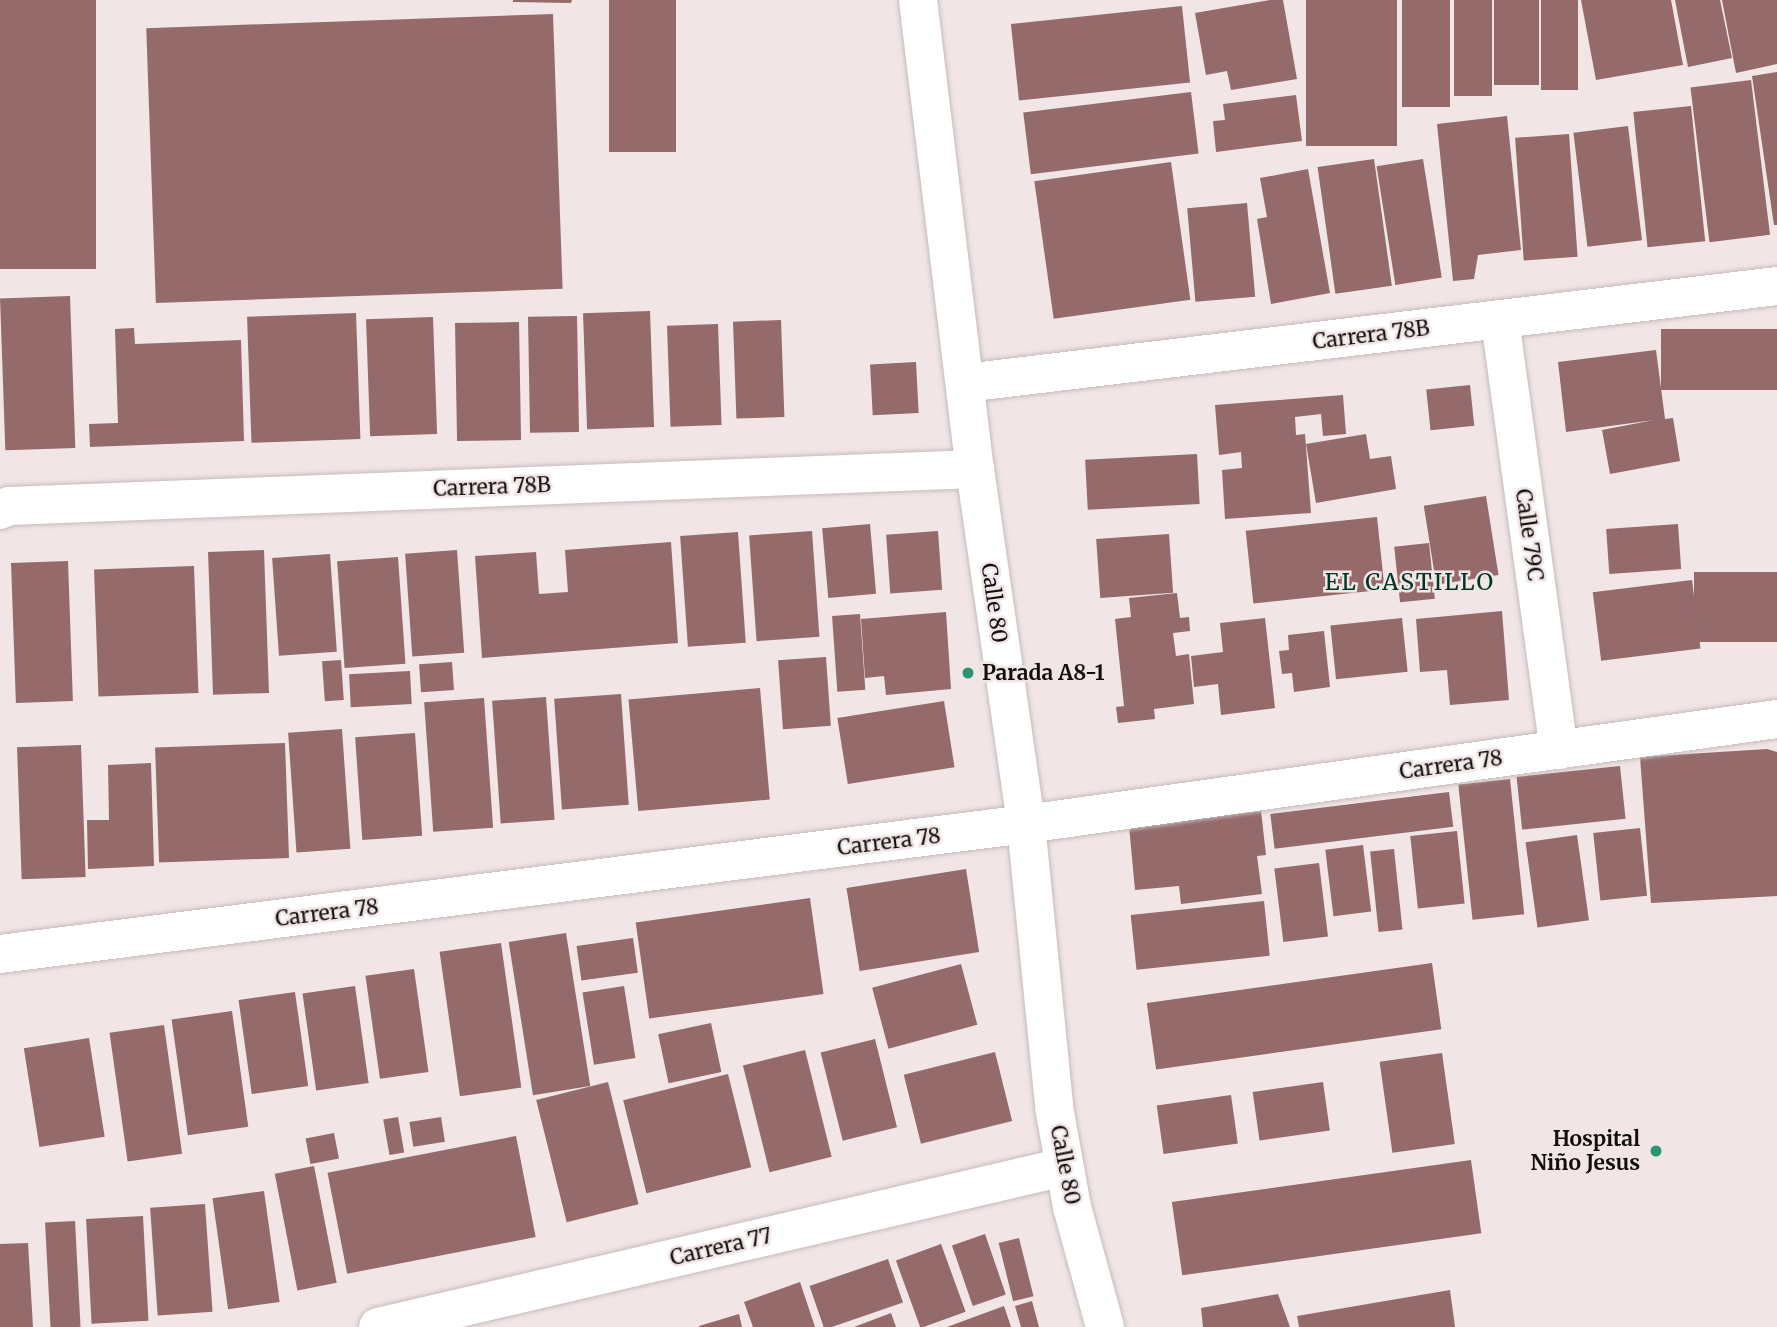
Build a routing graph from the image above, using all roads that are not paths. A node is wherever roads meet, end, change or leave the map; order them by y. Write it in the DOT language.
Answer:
graph roads {
  1 [pos="918,0"];
  2 [pos="1777,286"];
  3 [pos="1500,320"];
  4 [pos="965,383"];
  5 [pos="975,469"];
  6 [pos="4,508"];
  7 [pos="1777,719"];
  8 [pos="1559,750"];
  9 [pos="1026,824"];
  10 [pos="0,954"];
  11 [pos="1064,1167"];
  12 [pos="379,1327"];
  13 [pos="1105,1327"];
  1 -- 4 [label="street, Calle 80"];
  2 -- 3 [label="street, Carrera 78B"];
  3 -- 4 [label="street, Carrera 78B"];
  3 -- 8 [label="street, Calle 79C"];
  4 -- 5 [label="street, Calle 80"];
  5 -- 6 [label="street, Carrera 78B"];
  5 -- 9 [label="street, Calle 80"];
  7 -- 8 [label="street, Carrera 78"];
  8 -- 9 [label="street, Carrera 78"];
  9 -- 10 [label="street, Carrera 78"];
  9 -- 11 [label="street, Calle 80"];
  11 -- 12 [label="street, Carrera 77"];
  11 -- 13 [label="street, Calle 80"];
}
